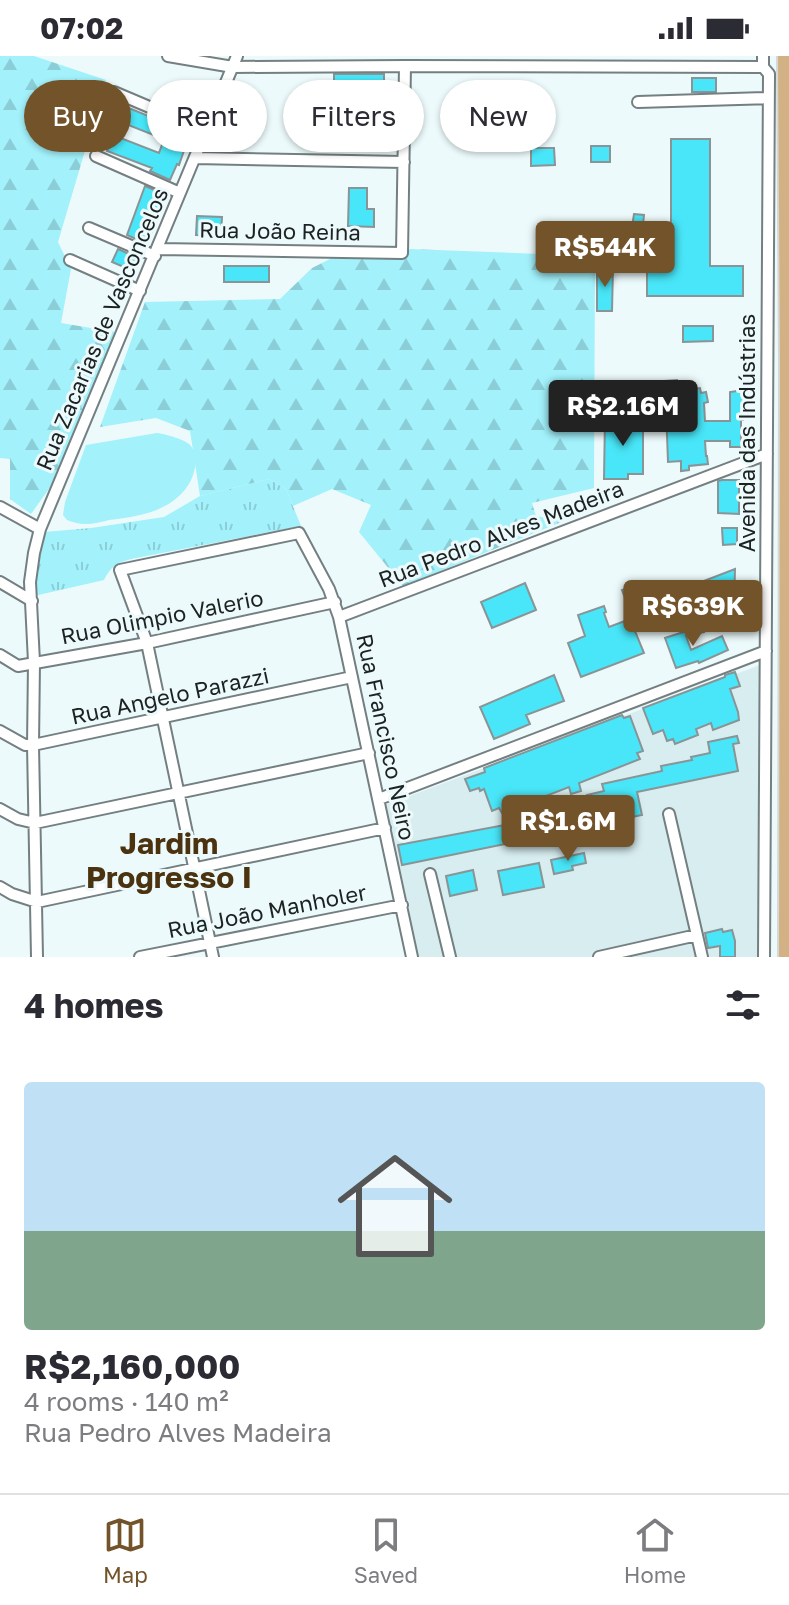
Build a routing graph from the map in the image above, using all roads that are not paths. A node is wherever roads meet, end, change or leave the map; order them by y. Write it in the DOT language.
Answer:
graph roads {
  1 [pos="168,56"];
  2 [pos="784,56"];
  3 [pos="235,61"];
  4 [pos="338,61"];
  5 [pos="431,61"];
  6 [pos="517,61"];
  7 [pos="763,62"];
  8 [pos="405,66"];
  9 [pos="227,80"];
  10 [pos="768,98"];
  11 [pos="638,102"];
  12 [pos="197,152"];
  13 [pos="96,156"];
  14 [pos="195,158"];
  15 [pos="404,162"];
  16 [pos="180,193"];
  17 [pos="89,228"];
  18 [pos="156,252"];
  19 [pos="70,260"];
  20 [pos="140,291"];
  21 [pos="788,366"];
  22 [pos="767,454"];
  23 [pos="0,507"];
  24 [pos="40,529"];
  25 [pos="0,582"];
  26 [pos="32,601"];
  27 [pos="335,602"];
  28 [pos="339,617"];
  29 [pos="787,621"];
  30 [pos="147,643"];
  31 [pos="766,651"];
  32 [pos="0,655"];
  33 [pos="34,662"];
  34 [pos="352,677"];
  35 [pos="163,718"];
  36 [pos="0,731"];
  37 [pos="33,745"];
  38 [pos="369,753"];
  39 [pos="178,793"];
  40 [pos="379,799"];
  41 [pos="0,809"];
  42 [pos="669,814"];
  43 [pos="35,823"];
  44 [pos="385,828"];
  45 [pos="194,868"];
  46 [pos="430,874"];
  47 [pos="0,887"];
  48 [pos="37,902"];
  49 [pos="402,905"];
  50 [pos="697,935"];
  51 [pos="210,942"];
  52 [pos="37,957"];
  53 [pos="140,957"];
  54 [pos="213,957"];
  55 [pos="412,957"];
  56 [pos="450,957"];
  57 [pos="599,957"];
  58 [pos="702,957"];
  59 [pos="764,957"];
  60 [pos="785,957"];
  1 -- 3 [label="street"];
  2 -- 21 [label="main road, Avenida das Indústrias"];
  3 -- 4 [label="street"];
  3 -- 9 [label="street, Rua Zacarias de Vasconcelos"];
  4 -- 8 [label="street"];
  5 -- 6 [label="street"];
  5 -- 8 [label="street"];
  6 -- 7 [label="street"];
  7 -- 10 [label="street, Avenida das Indústrias"];
  8 -- 15 [label="street"];
  10 -- 11 [label="street"];
  10 -- 22 [label="street, Avenida das Indústrias"];
  12 -- 14 [label="street, Rua Zacarias de Vasconcelos"];
  13 -- 16 [label="street"];
  14 -- 15 [label="street"];
  14 -- 16 [label="street, Rua Zacarias de Vasconcelos"];
  15 -- 18 [label="street, Rua João Reina"];
  16 -- 18 [label="street, Rua Zacarias de Vasconcelos"];
  17 -- 18 [label="street"];
  18 -- 20 [label="street, Rua Zacarias de Vasconcelos"];
  19 -- 20 [label="street"];
  20 -- 24 [label="street, Rua Zacarias de Vasconcelos"];
  21 -- 29 [label="main road, Avenida das Indústrias"];
  22 -- 28 [label="street, Rua Pedro Alves Madeira"];
  22 -- 31 [label="street, Avenida das Indústrias"];
  23 -- 24 [label="street"];
  24 -- 26 [label="street, Rua Zacarias de Vasconcelos"];
  25 -- 26 [label="street"];
  26 -- 33 [label="street, Rua Zacarias de Vasconcelos"];
  27 -- 28 [label="street, Rua Francisco Neiro"];
  27 -- 30 [label="street, Rua Olimpio Valerio"];
  27 -- 30 [label="street, Rua Francisco Neiro"];
  28 -- 34 [label="street, Rua Francisco Neiro"];
  29 -- 60 [label="main road, Avenida das Indústrias"];
  30 -- 33 [label="street, Rua Olimpio Valerio"];
  30 -- 35 [label="street"];
  31 -- 40 [label="street"];
  31 -- 59 [label="street, Avenida das Indústrias"];
  32 -- 33 [label="street, Rua Olimpio Valerio"];
  33 -- 37 [label="street, Rua Zacarias de Vasconcelos"];
  34 -- 35 [label="street, Rua Angelo Parazzi"];
  34 -- 38 [label="street, Rua Francisco Neiro"];
  35 -- 37 [label="street, Rua Angelo Parazzi"];
  35 -- 39 [label="street"];
  36 -- 37 [label="street"];
  37 -- 43 [label="street, Rua Zacarias de Vasconcelos"];
  38 -- 39 [label="street"];
  38 -- 40 [label="street, Rua Francisco Neiro"];
  39 -- 43 [label="street"];
  39 -- 45 [label="street"];
  40 -- 44 [label="street, Rua Francisco Neiro"];
  41 -- 43 [label="street"];
  42 -- 50 [label="street"];
  43 -- 48 [label="street, Rua Zacarias de Vasconcelos"];
  44 -- 45 [label="street"];
  44 -- 49 [label="street, Rua Francisco Neiro"];
  45 -- 48 [label="street"];
  45 -- 51 [label="street"];
  46 -- 56 [label="street"];
  47 -- 48 [label="street"];
  48 -- 52 [label="street, Rua Zacarias de Vasconcelos"];
  49 -- 51 [label="street, Rua João Manholer"];
  49 -- 55 [label="street, Rua Francisco Neiro"];
  50 -- 57 [label="street"];
  50 -- 58 [label="street"];
  51 -- 53 [label="street, Rua João Manholer"];
  51 -- 54 [label="street"];
}
